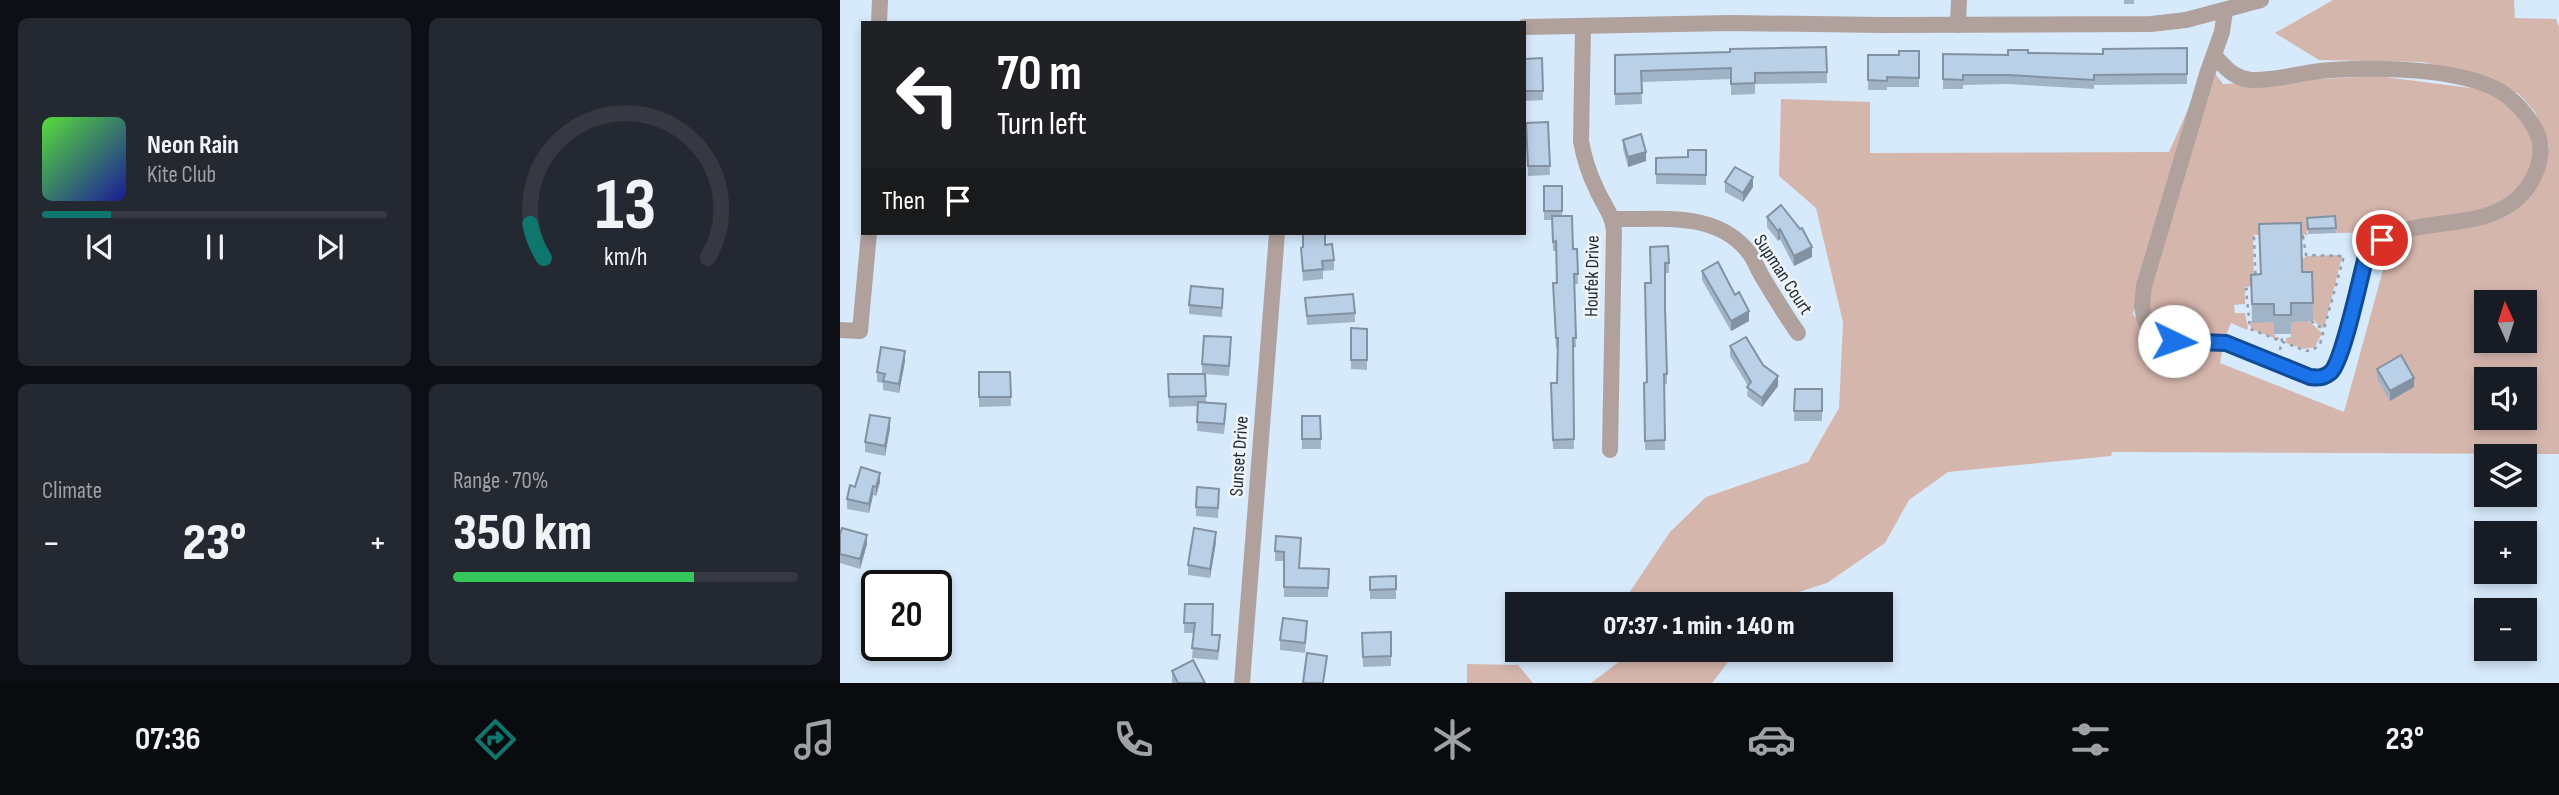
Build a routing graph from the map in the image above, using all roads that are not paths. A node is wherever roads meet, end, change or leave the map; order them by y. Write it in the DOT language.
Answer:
graph roads {
  1 [pos="880,0"];
  2 [pos="1959,0"];
  3 [pos="2261,0"];
  4 [pos="2225,11"];
  5 [pos="879,21"];
  6 [pos="1958,25"];
  7 [pos="1583,26"];
  8 [pos="1526,27"];
  9 [pos="2214,55"];
  10 [pos="1613,219"];
  11 [pos="869,235"];
  12 [pos="1277,235"];
  13 [pos="840,330"];
  14 [pos="1798,333"];
  15 [pos="1610,450"];
  16 [pos="1242,683"];
  1 -- 5 [label="street"];
  2 -- 6 [label="street"];
  3 -- 4 [label="street"];
  4 -- 6 [label="street"];
  4 -- 9 [label="street"];
  6 -- 7 [label="street"];
  7 -- 8 [label="street"];
  7 -- 10 [label="street, Houfek Drive"];
  9 -- 9 [label="street"];
  10 -- 14 [label="street, Supman Court"];
  10 -- 15 [label="street, Houfek Drive"];
  11 -- 13 [label="street"];
  12 -- 16 [label="street, Sunset Drive"];
}
